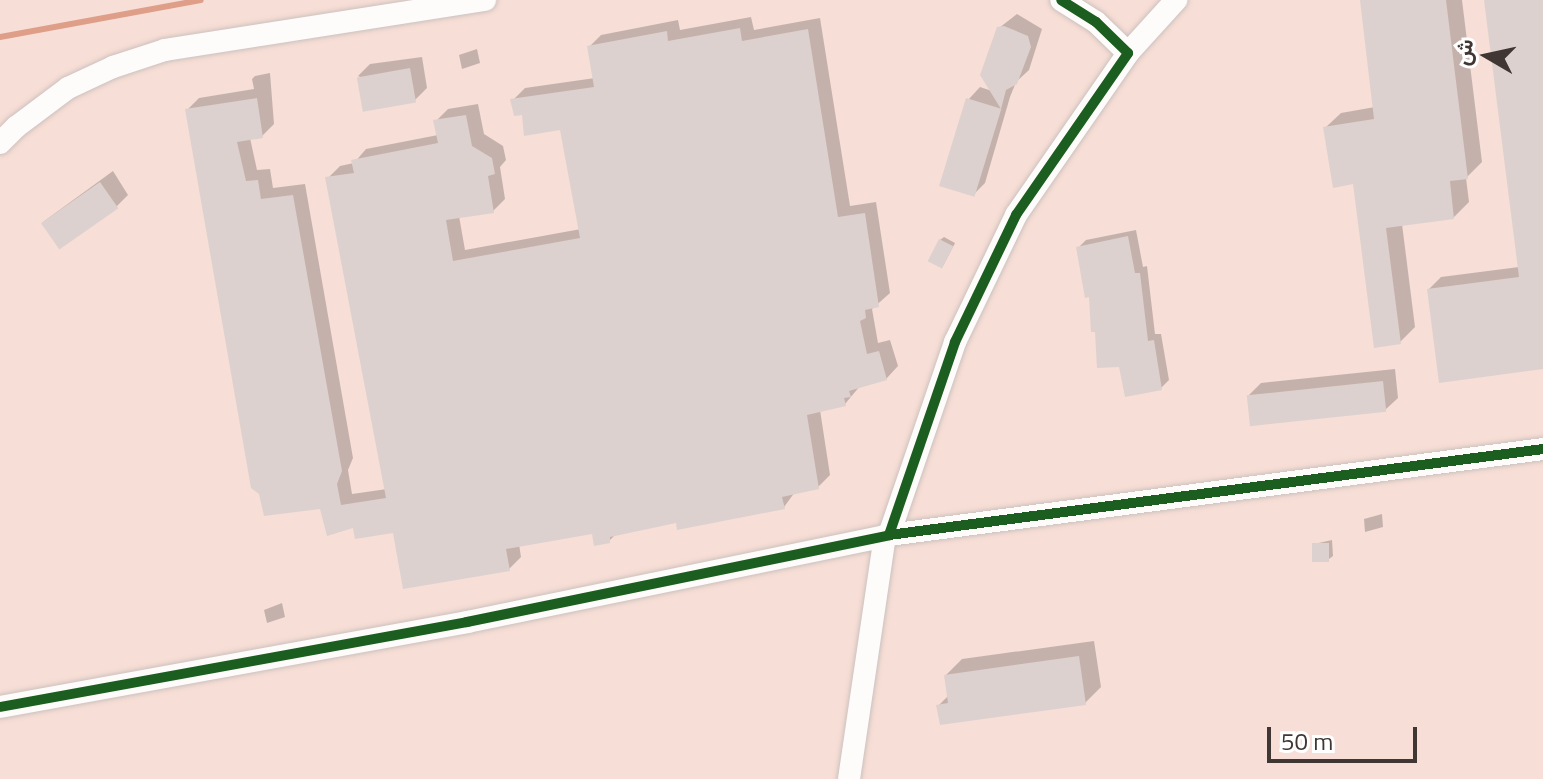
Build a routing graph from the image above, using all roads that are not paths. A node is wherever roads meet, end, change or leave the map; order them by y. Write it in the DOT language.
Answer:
graph roads {
  1 [pos="485,0"];
  2 [pos="1061,0"];
  3 [pos="1176,0"];
  4 [pos="1128,53"];
  5 [pos="0,143"];
  6 [pos="1543,449"];
  7 [pos="887,535"];
  8 [pos="0,707"];
  9 [pos="849,779"];
  1 -- 5 [label="street"];
  2 -- 4 [label="street"];
  3 -- 4 [label="street"];
  4 -- 7 [label="street"];
  6 -- 7 [label="street"];
  7 -- 8 [label="street"];
  7 -- 9 [label="street"];
}
